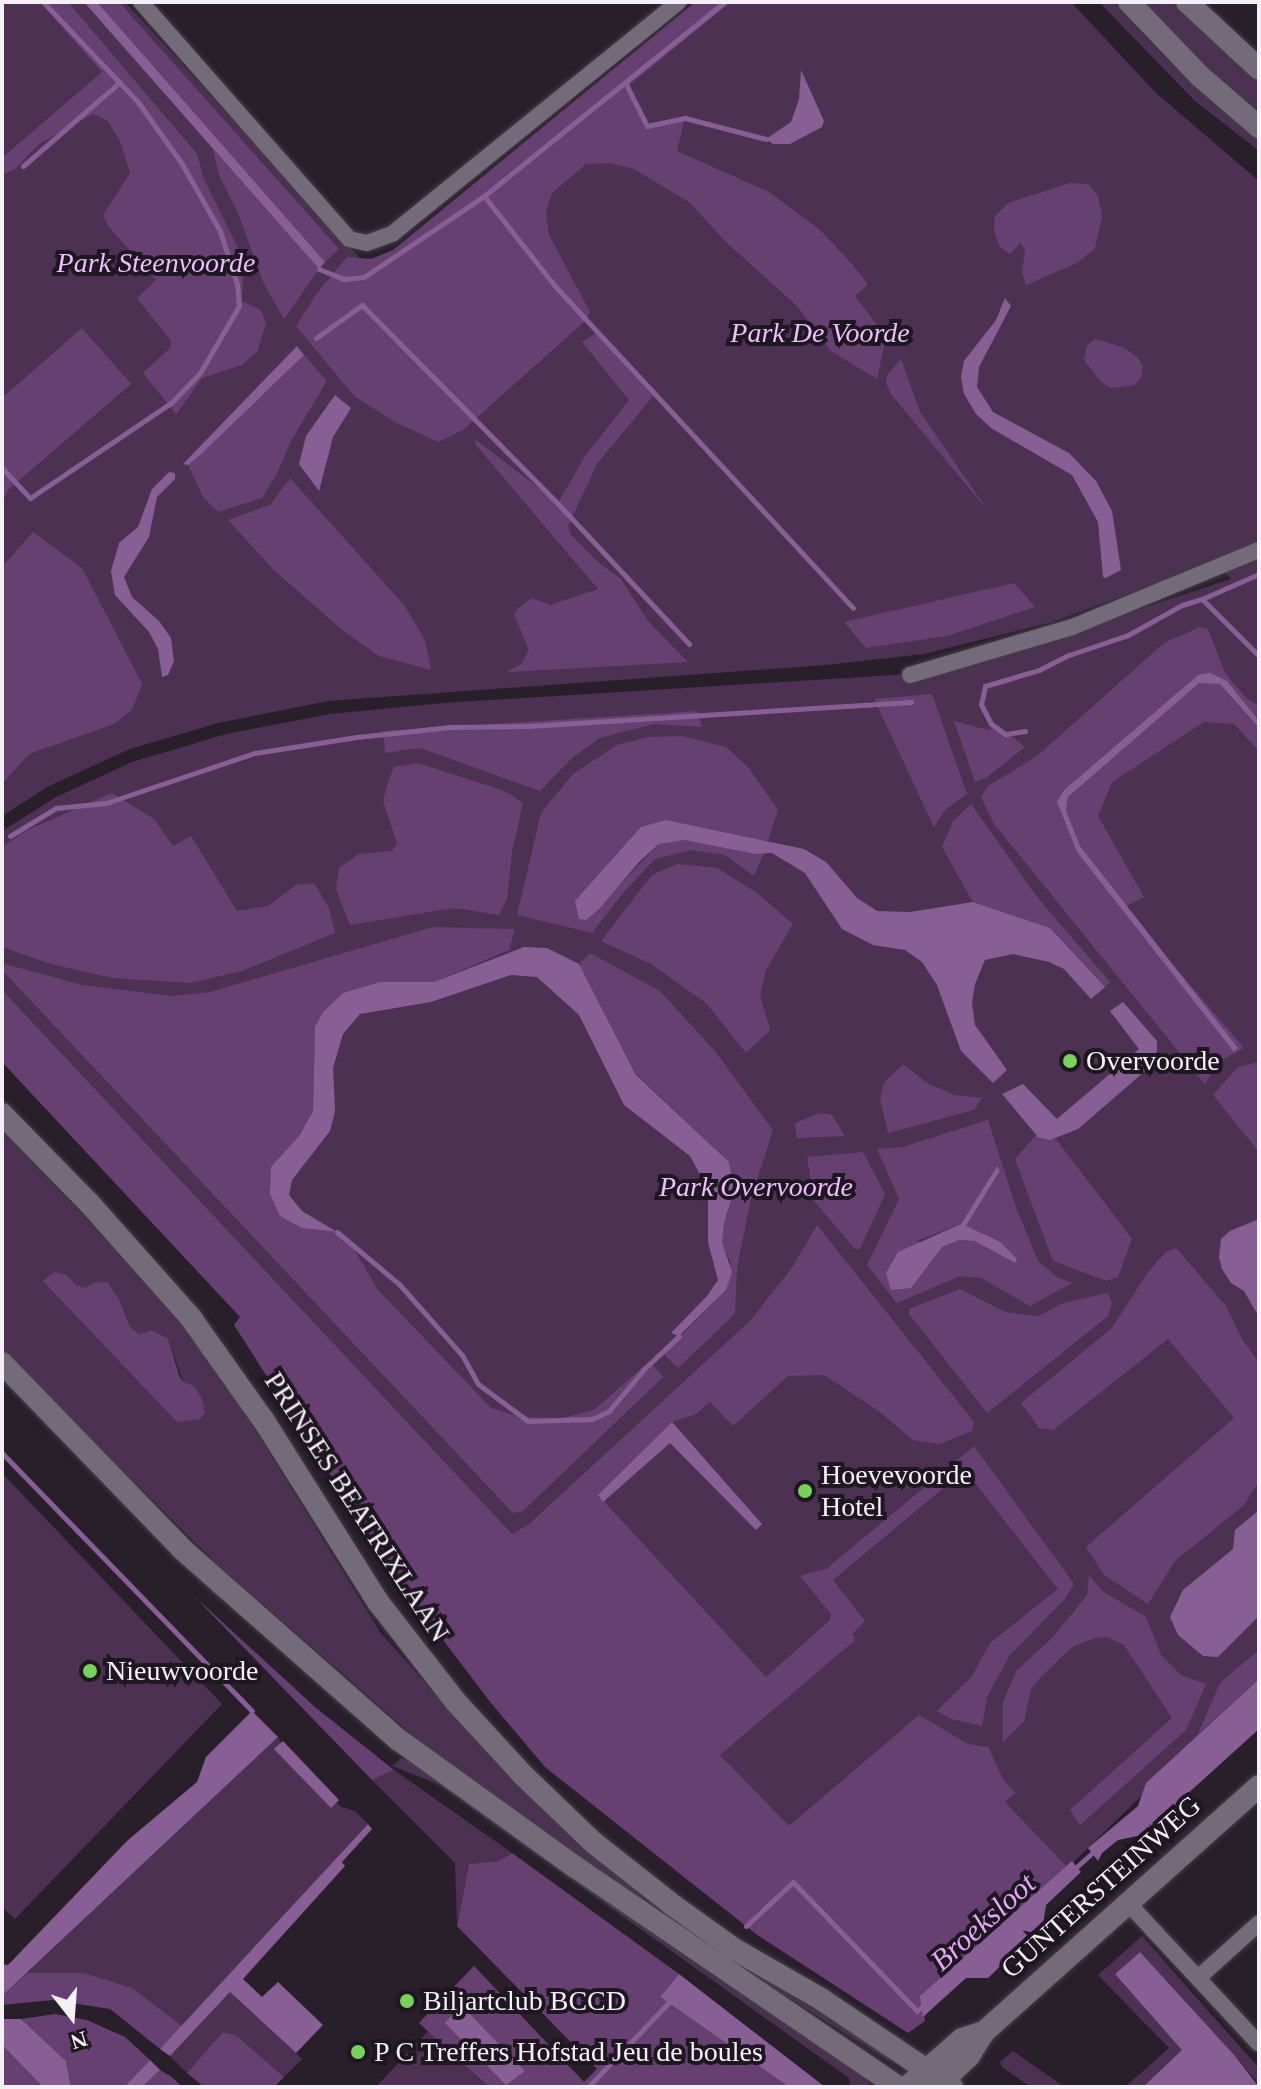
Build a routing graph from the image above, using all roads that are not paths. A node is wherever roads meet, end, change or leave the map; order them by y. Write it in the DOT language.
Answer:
graph roads {
  1 [pos="141,2"];
  2 [pos="679,2"];
  3 [pos="1129,2"];
  4 [pos="1187,2"];
  5 [pos="1259,69"];
  6 [pos="1259,127"];
  7 [pos="1259,550"];
  8 [pos="910,675"];
  9 [pos="2,1114"];
  10 [pos="2,1363"];
  11 [pos="1259,1786"];
  12 [pos="1128,1903"];
  13 [pos="1259,1923"];
  14 [pos="1198,1978"];
  15 [pos="1259,2044"];
  16 [pos="939,2081"];
  17 [pos="898,2087"];
  18 [pos="907,2087"];
  1 -- 2 [label="street"];
  3 -- 6 [label="main road"];
  4 -- 5 [label="main road"];
  7 -- 8 [label="street"];
  9 -- 16 [label="main road, PRINSES BEATRIXLAAN"];
  10 -- 17 [label="main road"];
  11 -- 12 [label="main road, GUNTERSTEINWEG"];
  12 -- 14 [label="street"];
  12 -- 16 [label="main road, GUNTERSTEINWEG"];
  13 -- 14 [label="street"];
  14 -- 15 [label="street"];
  16 -- 18 [label="main road, GUNTERSTEINWEG"];
}
